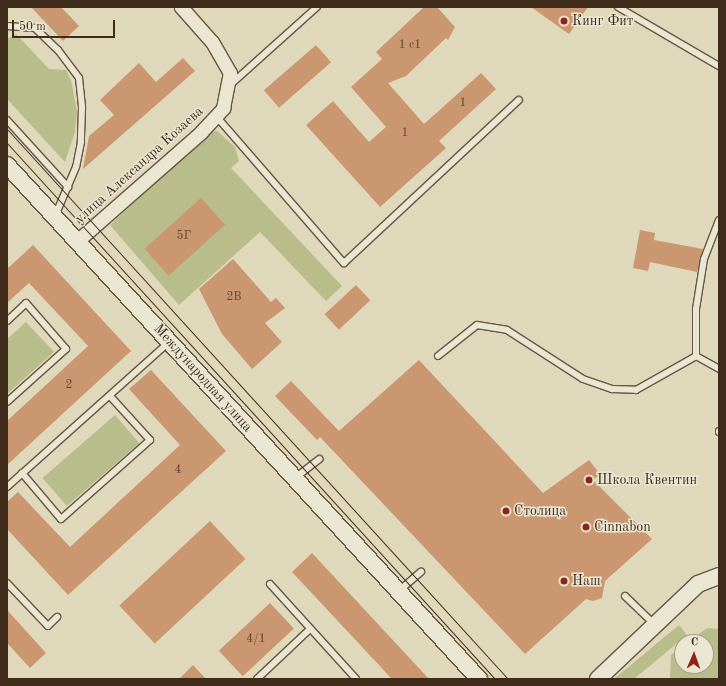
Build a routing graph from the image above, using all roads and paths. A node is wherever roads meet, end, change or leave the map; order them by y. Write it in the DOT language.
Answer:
graph roads {
  1 [pos="181,7"];
  2 [pos="317,7"];
  3 [pos="618,7"];
  4 [pos="7,26"];
  5 [pos="719,66"];
  6 [pos="228,86"];
  7 [pos="519,100"];
  8 [pos="216,116"];
  9 [pos="7,120"];
  10 [pos="10,173"];
  11 [pos="68,187"];
  12 [pos="54,218"];
  13 [pos="719,220"];
  14 [pos="76,242"];
  15 [pos="7,321"];
  16 [pos="170,341"];
  17 [pos="438,356"];
  18 [pos="696,356"];
  19 [pos="719,369"];
  20 [pos="110,396"];
  21 [pos="7,402"];
  22 [pos="319,459"];
  23 [pos="22,473"];
  24 [pos="293,479"];
  25 [pos="7,487"];
  26 [pos="421,572"];
  27 [pos="719,576"];
  28 [pos="7,583"];
  29 [pos="270,584"];
  30 [pos="397,592"];
  31 [pos="625,596"];
  32 [pos="57,617"];
  33 [pos="655,625"];
  34 [pos="310,629"];
  35 [pos="257,679"];
  36 [pos="356,679"];
  37 [pos="479,679"];
  38 [pos="598,679"];
  1 -- 6 [label="street, улица Александра Козаева"];
  2 -- 6 [label="lane"];
  3 -- 5 [label="lane"];
  4 -- 11 [label="lane"];
  6 -- 8 [label="street, улица Александра Козаева"];
  7 -- 8 [label="lane"];
  8 -- 14 [label="street, улица Александра Козаева"];
  9 -- 11 [label="lane"];
  10 -- 12 [label="street, Международная улица"];
  11 -- 12 [label="lane"];
  12 -- 14 [label="street, Международная улица"];
  13 -- 18 [label="lane"];
  14 -- 16 [label="street, Международная улица"];
  15 -- 21 [label="lane"];
  16 -- 20 [label="lane"];
  16 -- 24 [label="street, Международная улица"];
  17 -- 18 [label="lane"];
  18 -- 19 [label="lane"];
  20 -- 23 [label="lane"];
  20 -- 23 [label="lane"];
  22 -- 24 [label="lane"];
  23 -- 25 [label="lane"];
  24 -- 30 [label="street, Международная улица"];
  26 -- 30 [label="lane"];
  27 -- 33 [label="street"];
  28 -- 32 [label="lane"];
  29 -- 34 [label="lane"];
  30 -- 37 [label="street, Международная улица"];
  31 -- 33 [label="lane"];
  33 -- 38 [label="street"];
  34 -- 35 [label="lane"];
  34 -- 36 [label="lane"];
}
